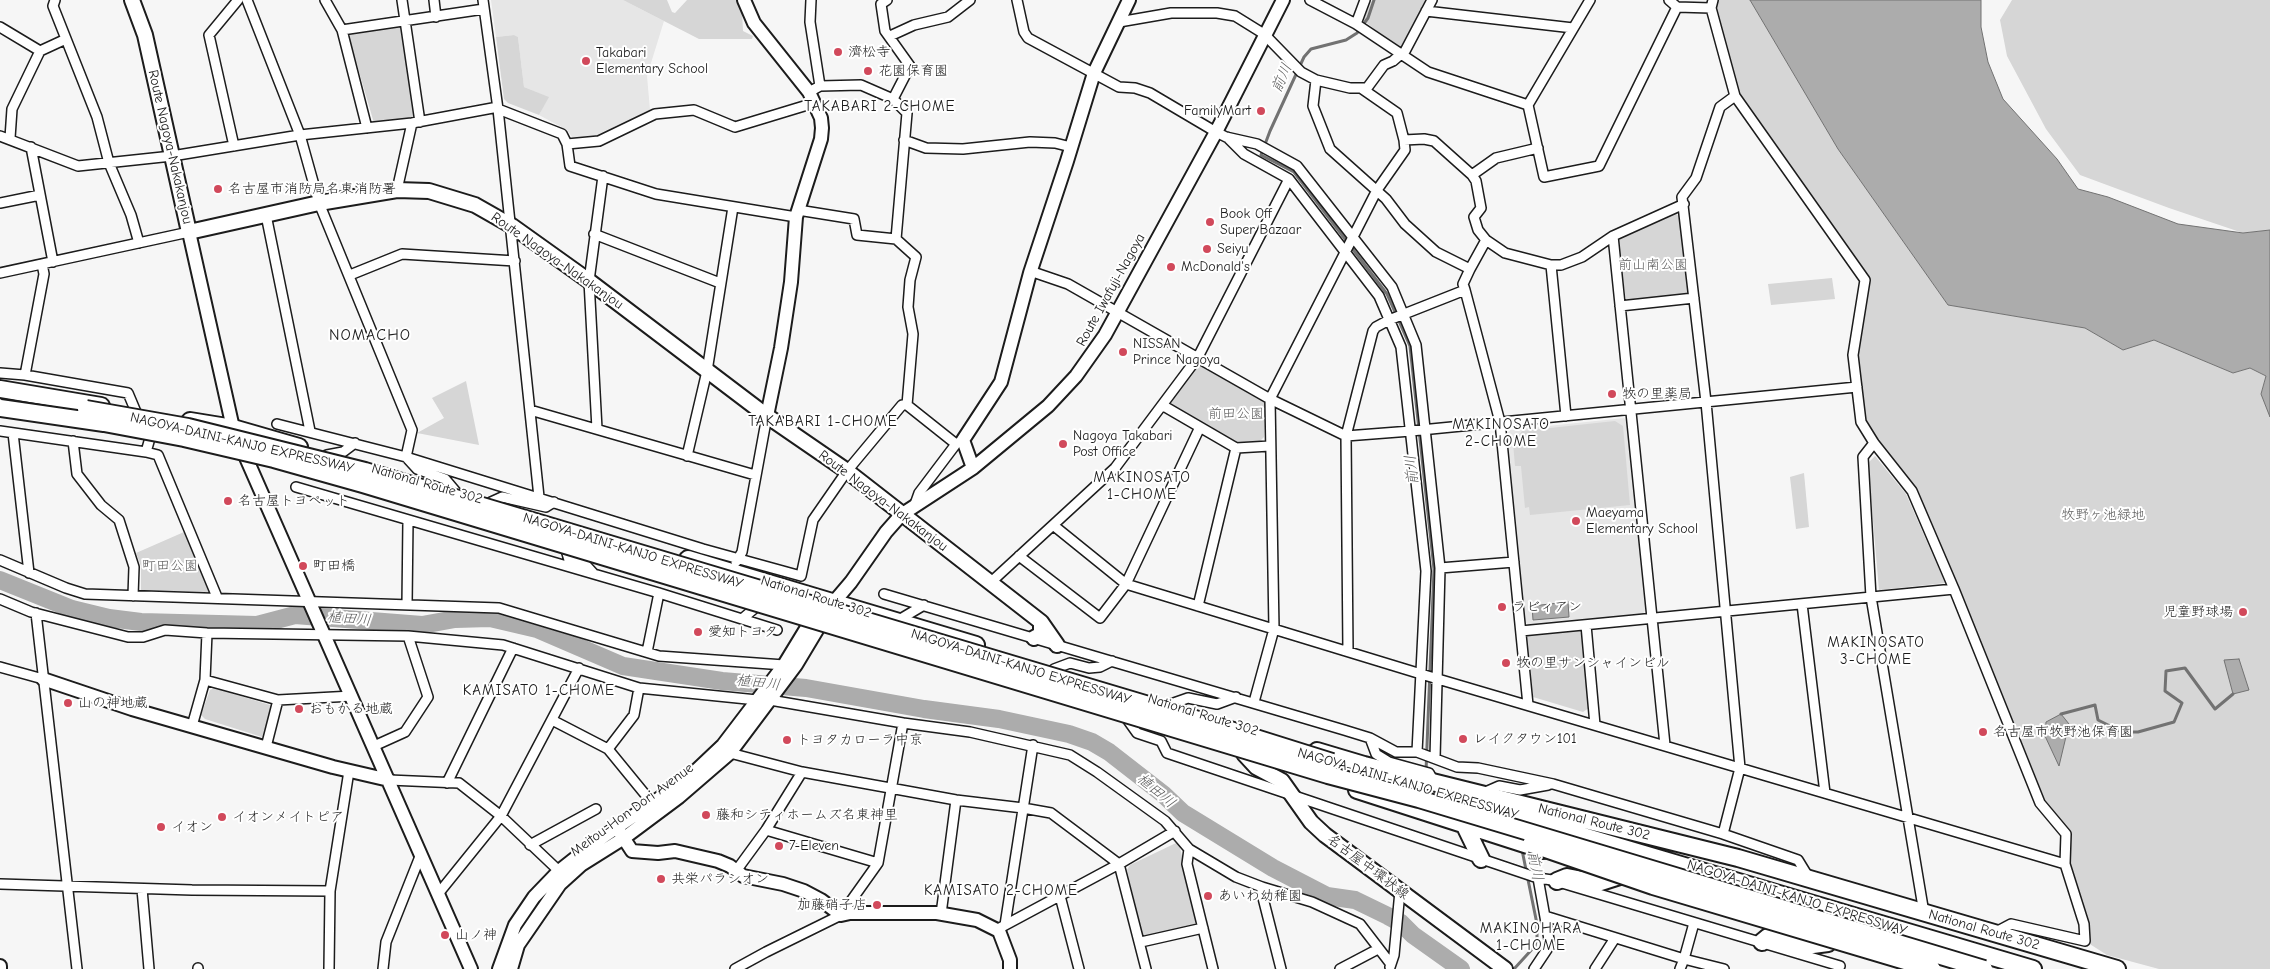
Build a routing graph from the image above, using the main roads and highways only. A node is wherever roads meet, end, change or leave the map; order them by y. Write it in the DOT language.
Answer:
graph roads {
  1 [pos="132,0"];
  2 [pos="0,388"];
  3 [pos="0,397"];
  4 [pos="0,408"];
  5 [pos="0,414"];
  6 [pos="1041,622"];
  7 [pos="1034,638"];
  8 [pos="1057,645"];
  9 [pos="1244,754"];
  10 [pos="1330,769"];
  11 [pos="1464,824"];
  12 [pos="1481,859"];
  13 [pos="1623,875"];
  14 [pos="1557,881"];
  15 [pos="1762,942"];
  16 [pos="1828,943"];
  17 [pos="2028,968"];
  18 [pos="1504,969"];
  19 [pos="1903,969"];
  20 [pos="1932,969"];
  21 [pos="1984,969"];
  22 [pos="2083,969"];
  23 [pos="2116,969"];
  1 -- 6 [label="main road, Route Nagoya-Nakakanjou"];
  2 -- 23 [label="highway, National Route 302"];
  3 -- 10 [label="highway, NAGOYA-DAINI-KANJO EXPRESSWAY, bridge"];
  4 -- 10 [label="highway, NAGOYA-DAINI-KANJO EXPRESSWAY, bridge"];
  5 -- 9 [label="highway, National Route 302"];
  6 -- 7 [label="main road"];
  6 -- 8 [label="main road, Route Nagoya-Nakakanjou"];
  9 -- 11 [label="highway, National Route 302"];
  9 -- 18 [label="main road, 名古屋中環状線"];
  10 -- 17 [label="highway, NAGOYA-DAINI-KANJO EXPRESSWAY"];
  10 -- 20 [label="highway, bridge"];
  10 -- 21 [label="highway, NAGOYA-DAINI-KANJO EXPRESSWAY, bridge"];
  10 -- 22 [label="highway"];
  11 -- 12 [label="highway"];
  11 -- 13 [label="highway, National Route 302, bridge"];
  13 -- 14 [label="highway"];
  13 -- 16 [label="highway, National Route 302"];
  15 -- 16 [label="highway"];
  16 -- 19 [label="highway, National Route 302"];
}
